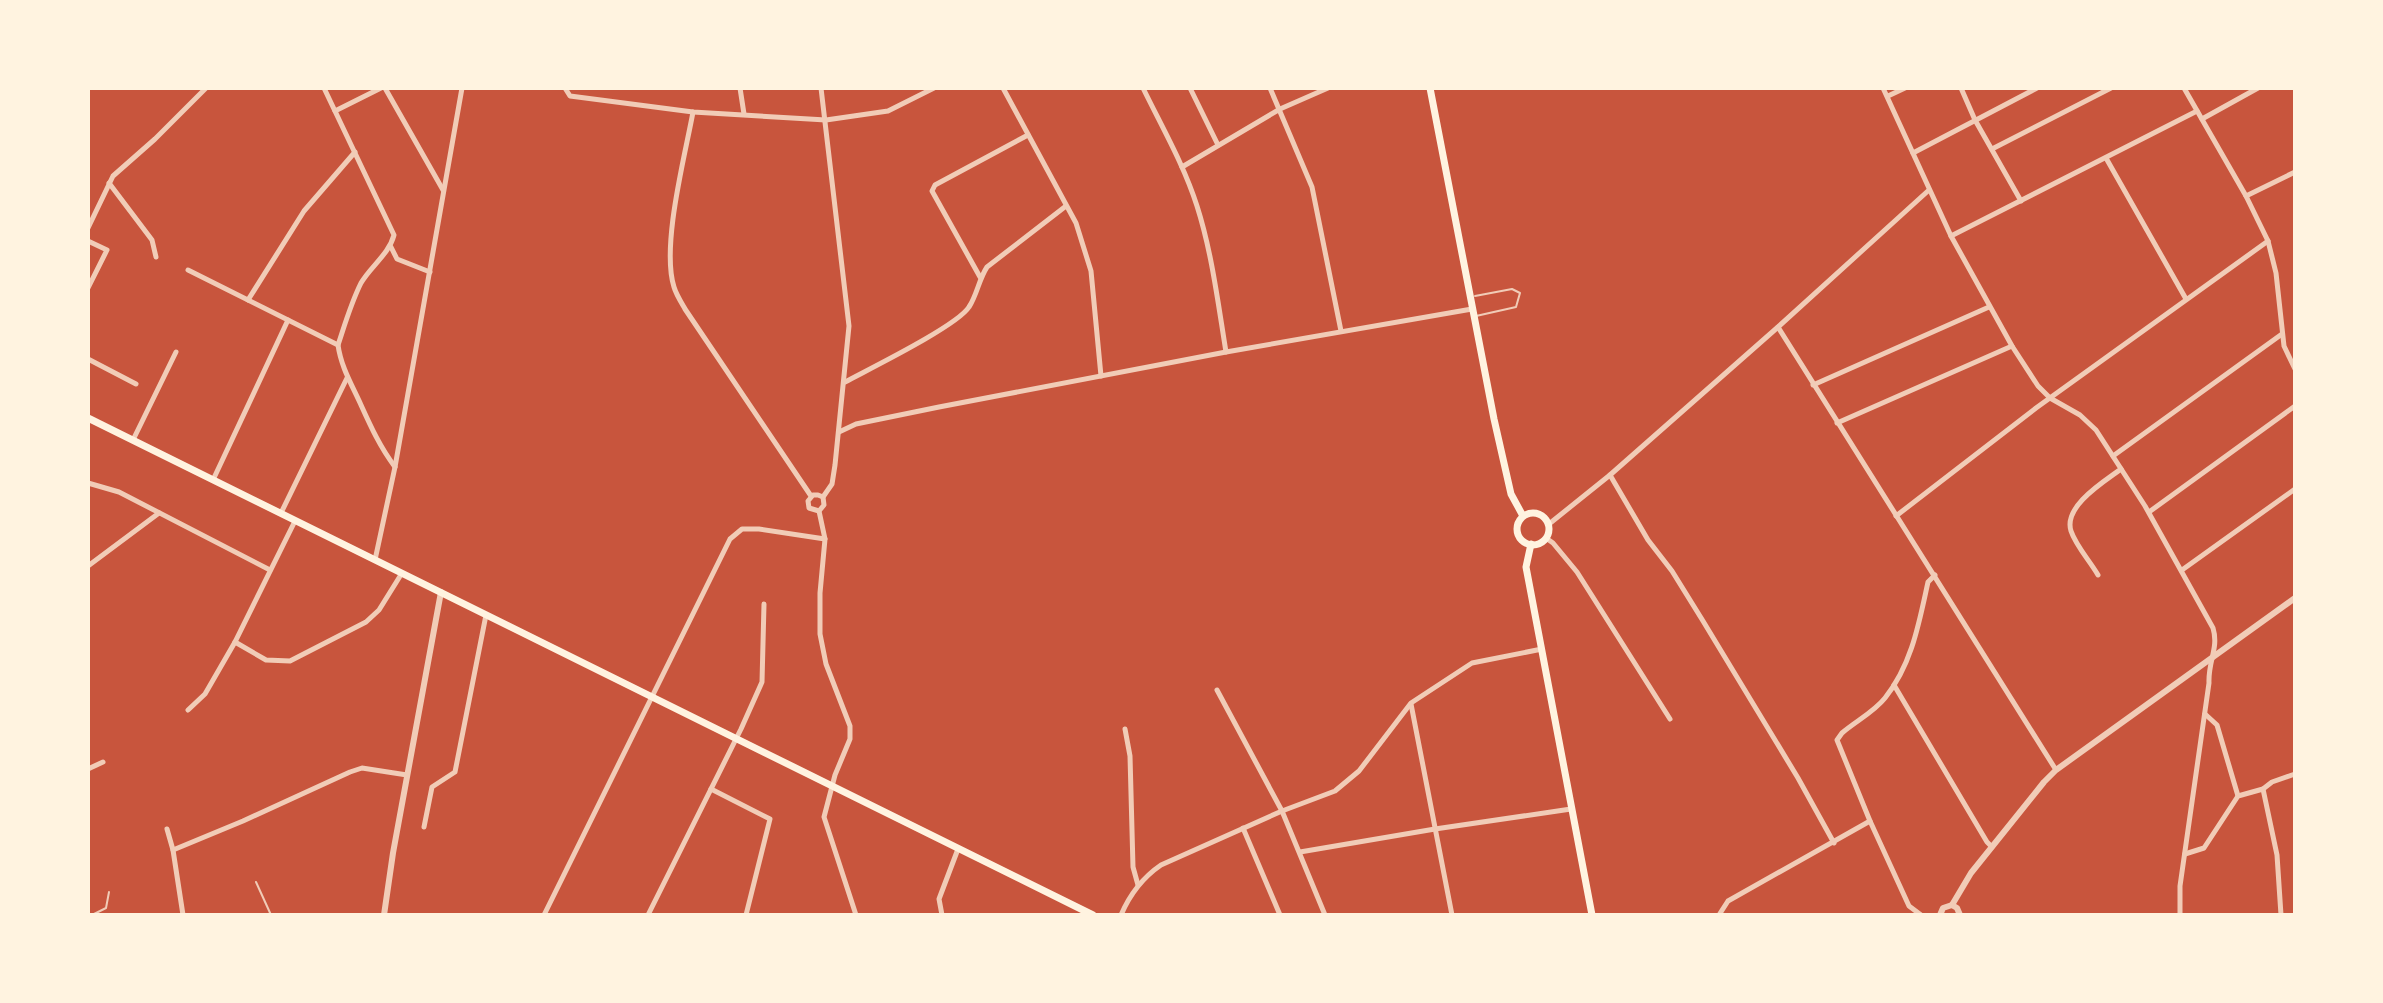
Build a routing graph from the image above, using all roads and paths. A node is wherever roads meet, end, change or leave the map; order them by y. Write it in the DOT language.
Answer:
graph roads {
  1 [pos="206,88"];
  2 [pos="324,88"];
  3 [pos="383,88"];
  4 [pos="462,88"];
  5 [pos="565,88"];
  6 [pos="740,88"];
  7 [pos="821,88"];
  8 [pos="934,88"];
  9 [pos="1003,88"];
  10 [pos="1143,88"];
  11 [pos="1190,88"];
  12 [pos="1270,88"];
  13 [pos="1328,88"];
  14 [pos="1430,88"];
  15 [pos="1883,88"];
  16 [pos="1905,88"];
  17 [pos="1961,88"];
  18 [pos="2037,88"];
  19 [pos="2111,88"];
  20 [pos="2184,88"];
  21 [pos="2258,88"];
  22 [pos="922,91"];
  23 [pos="1888,96"];
  24 [pos="1280,109"];
  25 [pos="335,111"];
  26 [pos="2197,111"];
  27 [pos="693,112"];
  28 [pos="744,114"];
  29 [pos="2202,119"];
  30 [pos="826,120"];
  31 [pos="1975,120"];
  32 [pos="1028,135"];
  33 [pos="1218,145"];
  34 [pos="1992,149"];
  35 [pos="355,152"];
  36 [pos="1913,153"];
  37 [pos="2106,158"];
  38 [pos="1182,167"];
  39 [pos="2295,172"];
  40 [pos="109,183"];
  41 [pos="1929,190"];
  42 [pos="443,191"];
  43 [pos="2246,196"];
  44 [pos="2021,201"];
  45 [pos="1067,206"];
  46 [pos="88,228"];
  47 [pos="1951,236"];
  48 [pos="88,241"];
  49 [pos="2268,241"];
  50 [pos="391,247"];
  51 [pos="156,257"];
  52 [pos="188,270"];
  53 [pos="430,272"];
  54 [pos="980,277"];
  55 [pos="88,288"];
  56 [pos="1470,296"];
  57 [pos="2186,299"];
  58 [pos="248,300"];
  59 [pos="1989,307"];
  60 [pos="1473,313"];
  61 [pos="288,320"];
  62 [pos="1778,327"];
  63 [pos="1342,332"];
  64 [pos="2282,334"];
  65 [pos="338,345"];
  66 [pos="2012,346"];
  67 [pos="176,352"];
  68 [pos="1226,352"];
  69 [pos="88,359"];
  70 [pos="2295,369"];
  71 [pos="1101,376"];
  72 [pos="347,377"];
  73 [pos="844,383"];
  74 [pos="136,384"];
  75 [pos="1813,385"];
  76 [pos="2050,398"];
  77 [pos="2295,406"];
  78 [pos="88,418"];
  79 [pos="1837,423"];
  80 [pos="838,433"];
  81 [pos="133,440"];
  82 [pos="2113,456"];
  83 [pos="395,467"];
  84 [pos="2121,469"];
  85 [pos="1610,475"];
  86 [pos="213,480"];
  87 [pos="88,483"];
  88 [pos="2295,489"];
  89 [pos="811,496"];
  90 [pos="823,497"];
  91 [pos="819,511"];
  92 [pos="2149,512"];
  93 [pos="159,513"];
  94 [pos="281,514"];
  95 [pos="1523,516"];
  96 [pos="1896,516"];
  97 [pos="295,521"];
  98 [pos="1549,524"];
  99 [pos="1546,538"];
  100 [pos="825,539"];
  101 [pos="1531,544"];
  102 [pos="375,560"];
  103 [pos="88,566"];
  104 [pos="270,570"];
  105 [pos="2182,570"];
  106 [pos="402,573"];
  107 [pos="1935,575"];
  108 [pos="2098,575"];
  109 [pos="441,592"];
  110 [pos="2295,598"];
  111 [pos="764,604"];
  112 [pos="486,615"];
  113 [pos="235,642"];
  114 [pos="1542,649"];
  115 [pos="2210,658"];
  116 [pos="1894,685"];
  117 [pos="1217,690"];
  118 [pos="651,698"];
  119 [pos="1411,703"];
  120 [pos="188,710"];
  121 [pos="2205,713"];
  122 [pos="1670,719"];
  123 [pos="1125,729"];
  124 [pos="735,739"];
  125 [pos="103,762"];
  126 [pos="88,769"];
  127 [pos="2056,770"];
  128 [pos="2295,774"];
  129 [pos="407,775"];
  130 [pos="831,787"];
  131 [pos="711,789"];
  132 [pos="2263,789"];
  133 [pos="2238,796"];
  134 [pos="1571,809"];
  135 [pos="1282,811"];
  136 [pos="1870,821"];
  137 [pos="424,827"];
  138 [pos="1243,828"];
  139 [pos="167,829"];
  140 [pos="1435,829"];
  141 [pos="1834,843"];
  142 [pos="1992,847"];
  143 [pos="958,849"];
  144 [pos="173,850"];
  145 [pos="1300,852"];
  146 [pos="2185,854"];
  147 [pos="256,882"];
  148 [pos="1138,886"];
  149 [pos="109,892"];
  150 [pos="1952,905"];
  151 [pos="92,915"];
  152 [pos="183,915"];
  153 [pos="271,915"];
  154 [pos="384,915"];
  155 [pos="544,915"];
  156 [pos="648,915"];
  157 [pos="746,915"];
  158 [pos="856,915"];
  159 [pos="942,915"];
  160 [pos="1093,915"];
  161 [pos="1121,915"];
  162 [pos="1280,915"];
  163 [pos="1325,915"];
  164 [pos="1452,915"];
  165 [pos="1592,915"];
  166 [pos="1719,915"];
  167 [pos="1921,915"];
  168 [pos="1940,915"];
  169 [pos="1960,915"];
  170 [pos="2180,915"];
  171 [pos="2281,915"];
  1 -- 40 [label="street"];
  2 -- 25 [label="street"];
  3 -- 25 [label="street"];
  3 -- 42 [label="street"];
  4 -- 42 [label="street"];
  5 -- 27 [label="street"];
  6 -- 28 [label="street"];
  7 -- 30 [label="street"];
  8 -- 22 [label="street"];
  9 -- 32 [label="street"];
  10 -- 38 [label="street"];
  11 -- 33 [label="street"];
  12 -- 24 [label="street"];
  13 -- 24 [label="street"];
  14 -- 56 [label="main road"];
  15 -- 23 [label="street"];
  16 -- 23 [label="street"];
  17 -- 31 [label="street"];
  18 -- 31 [label="street"];
  19 -- 34 [label="street"];
  20 -- 26 [label="street"];
  21 -- 29 [label="street"];
  22 -- 30 [label="street"];
  23 -- 36 [label="street"];
  24 -- 33 [label="street"];
  24 -- 63 [label="street"];
  25 -- 35 [label="street"];
  26 -- 29 [label="street"];
  26 -- 37 [label="street"];
  27 -- 28 [label="street"];
  27 -- 89 [label="street"];
  28 -- 30 [label="street"];
  29 -- 43 [label="street"];
  30 -- 73 [label="street"];
  31 -- 34 [label="street"];
  31 -- 36 [label="street"];
  32 -- 45 [label="street"];
  32 -- 54 [label="street"];
  33 -- 38 [label="street"];
  34 -- 44 [label="street"];
  35 -- 50 [label="street"];
  35 -- 58 [label="street"];
  36 -- 41 [label="street"];
  37 -- 44 [label="street"];
  37 -- 57 [label="street"];
  38 -- 68 [label="street"];
  39 -- 43 [label="street"];
  40 -- 46 [label="street"];
  40 -- 51 [label="street"];
  41 -- 47 [label="street"];
  41 -- 62 [label="street"];
  42 -- 53 [label="street"];
  43 -- 49 [label="street"];
  44 -- 47 [label="street"];
  45 -- 54 [label="street"];
  45 -- 71 [label="street"];
  47 -- 59 [label="street"];
  48 -- 55 [label="street"];
  49 -- 57 [label="street"];
  49 -- 64 [label="street"];
  50 -- 53 [label="street"];
  50 -- 65 [label="street"];
  52 -- 58 [label="street"];
  53 -- 83 [label="street"];
  54 -- 73 [label="street"];
  56 -- 60 [label="main road"];
  56 -- 60 [label="lane"];
  57 -- 76 [label="street"];
  58 -- 61 [label="street"];
  59 -- 66 [label="street"];
  59 -- 75 [label="street"];
  60 -- 63 [label="street"];
  60 -- 95 [label="main road"];
  61 -- 65 [label="street"];
  61 -- 86 [label="street"];
  62 -- 75 [label="street"];
  62 -- 85 [label="street"];
  63 -- 68 [label="street"];
  64 -- 70 [label="street"];
  64 -- 82 [label="street"];
  65 -- 72 [label="street"];
  66 -- 76 [label="street"];
  66 -- 79 [label="street"];
  67 -- 81 [label="street"];
  68 -- 71 [label="street"];
  69 -- 74 [label="street"];
  71 -- 80 [label="street"];
  72 -- 83 [label="street"];
  72 -- 94 [label="street"];
  73 -- 80 [label="street"];
  75 -- 79 [label="street"];
  76 -- 82 [label="street"];
  76 -- 96 [label="street"];
  77 -- 92 [label="street"];
  78 -- 81 [label="main road"];
  79 -- 96 [label="street"];
  80 -- 90 [label="street"];
  81 -- 86 [label="main road"];
  82 -- 84 [label="street"];
  83 -- 102 [label="street"];
  84 -- 92 [label="street"];
  84 -- 108 [label="street"];
  85 -- 98 [label="street"];
  85 -- 141 [label="street"];
  86 -- 94 [label="main road"];
  87 -- 93 [label="street"];
  88 -- 105 [label="street"];
  89 -- 90 [label="street"];
  89 -- 91 [label="street"];
  90 -- 91 [label="street"];
  91 -- 100 [label="street"];
  92 -- 105 [label="street"];
  93 -- 103 [label="street"];
  93 -- 104 [label="street"];
  94 -- 97 [label="main road"];
  95 -- 98 [label="main road"];
  95 -- 101 [label="main road"];
  96 -- 107 [label="street"];
  97 -- 102 [label="main road"];
  97 -- 104 [label="street"];
  98 -- 99 [label="main road"];
  99 -- 101 [label="main road"];
  99 -- 122 [label="street"];
  100 -- 118 [label="street"];
  100 -- 130 [label="street"];
  101 -- 114 [label="main road"];
  102 -- 106 [label="main road"];
  104 -- 113 [label="street"];
  105 -- 115 [label="street"];
  106 -- 109 [label="main road"];
  106 -- 113 [label="street"];
  107 -- 116 [label="street"];
  107 -- 127 [label="street"];
  109 -- 112 [label="main road"];
  109 -- 129 [label="street"];
  110 -- 115 [label="street"];
  111 -- 124 [label="street"];
  112 -- 118 [label="main road"];
  112 -- 137 [label="street"];
  113 -- 120 [label="street"];
  114 -- 119 [label="street"];
  114 -- 134 [label="main road"];
  115 -- 121 [label="street"];
  115 -- 127 [label="street"];
  116 -- 136 [label="street"];
  116 -- 142 [label="street"];
  117 -- 135 [label="street"];
  118 -- 124 [label="main road"];
  118 -- 155 [label="street"];
  119 -- 135 [label="street"];
  119 -- 140 [label="street"];
  121 -- 133 [label="street"];
  121 -- 146 [label="street"];
  123 -- 148 [label="street"];
  124 -- 130 [label="main road"];
  124 -- 131 [label="street"];
  125 -- 126 [label="street"];
  127 -- 142 [label="street"];
  128 -- 132 [label="street"];
  129 -- 144 [label="street"];
  129 -- 154 [label="street"];
  130 -- 143 [label="main road"];
  130 -- 158 [label="street"];
  131 -- 156 [label="street"];
  131 -- 157 [label="street"];
  132 -- 133 [label="street"];
  132 -- 171 [label="street"];
  133 -- 146 [label="street"];
  134 -- 140 [label="street"];
  134 -- 165 [label="main road"];
  135 -- 138 [label="street"];
  135 -- 145 [label="street"];
  136 -- 141 [label="street"];
  136 -- 167 [label="street"];
  138 -- 148 [label="street"];
  138 -- 162 [label="street"];
  139 -- 144 [label="street"];
  140 -- 145 [label="street"];
  140 -- 164 [label="street"];
  141 -- 166 [label="street"];
  142 -- 150 [label="street"];
  143 -- 159 [label="street"];
  143 -- 160 [label="main road"];
  144 -- 152 [label="street"];
  145 -- 163 [label="street"];
  146 -- 170 [label="street"];
  147 -- 153 [label="lane"];
  148 -- 161 [label="street"];
  149 -- 151 [label="lane"];
  150 -- 168 [label="street"];
  150 -- 169 [label="street"];
}
